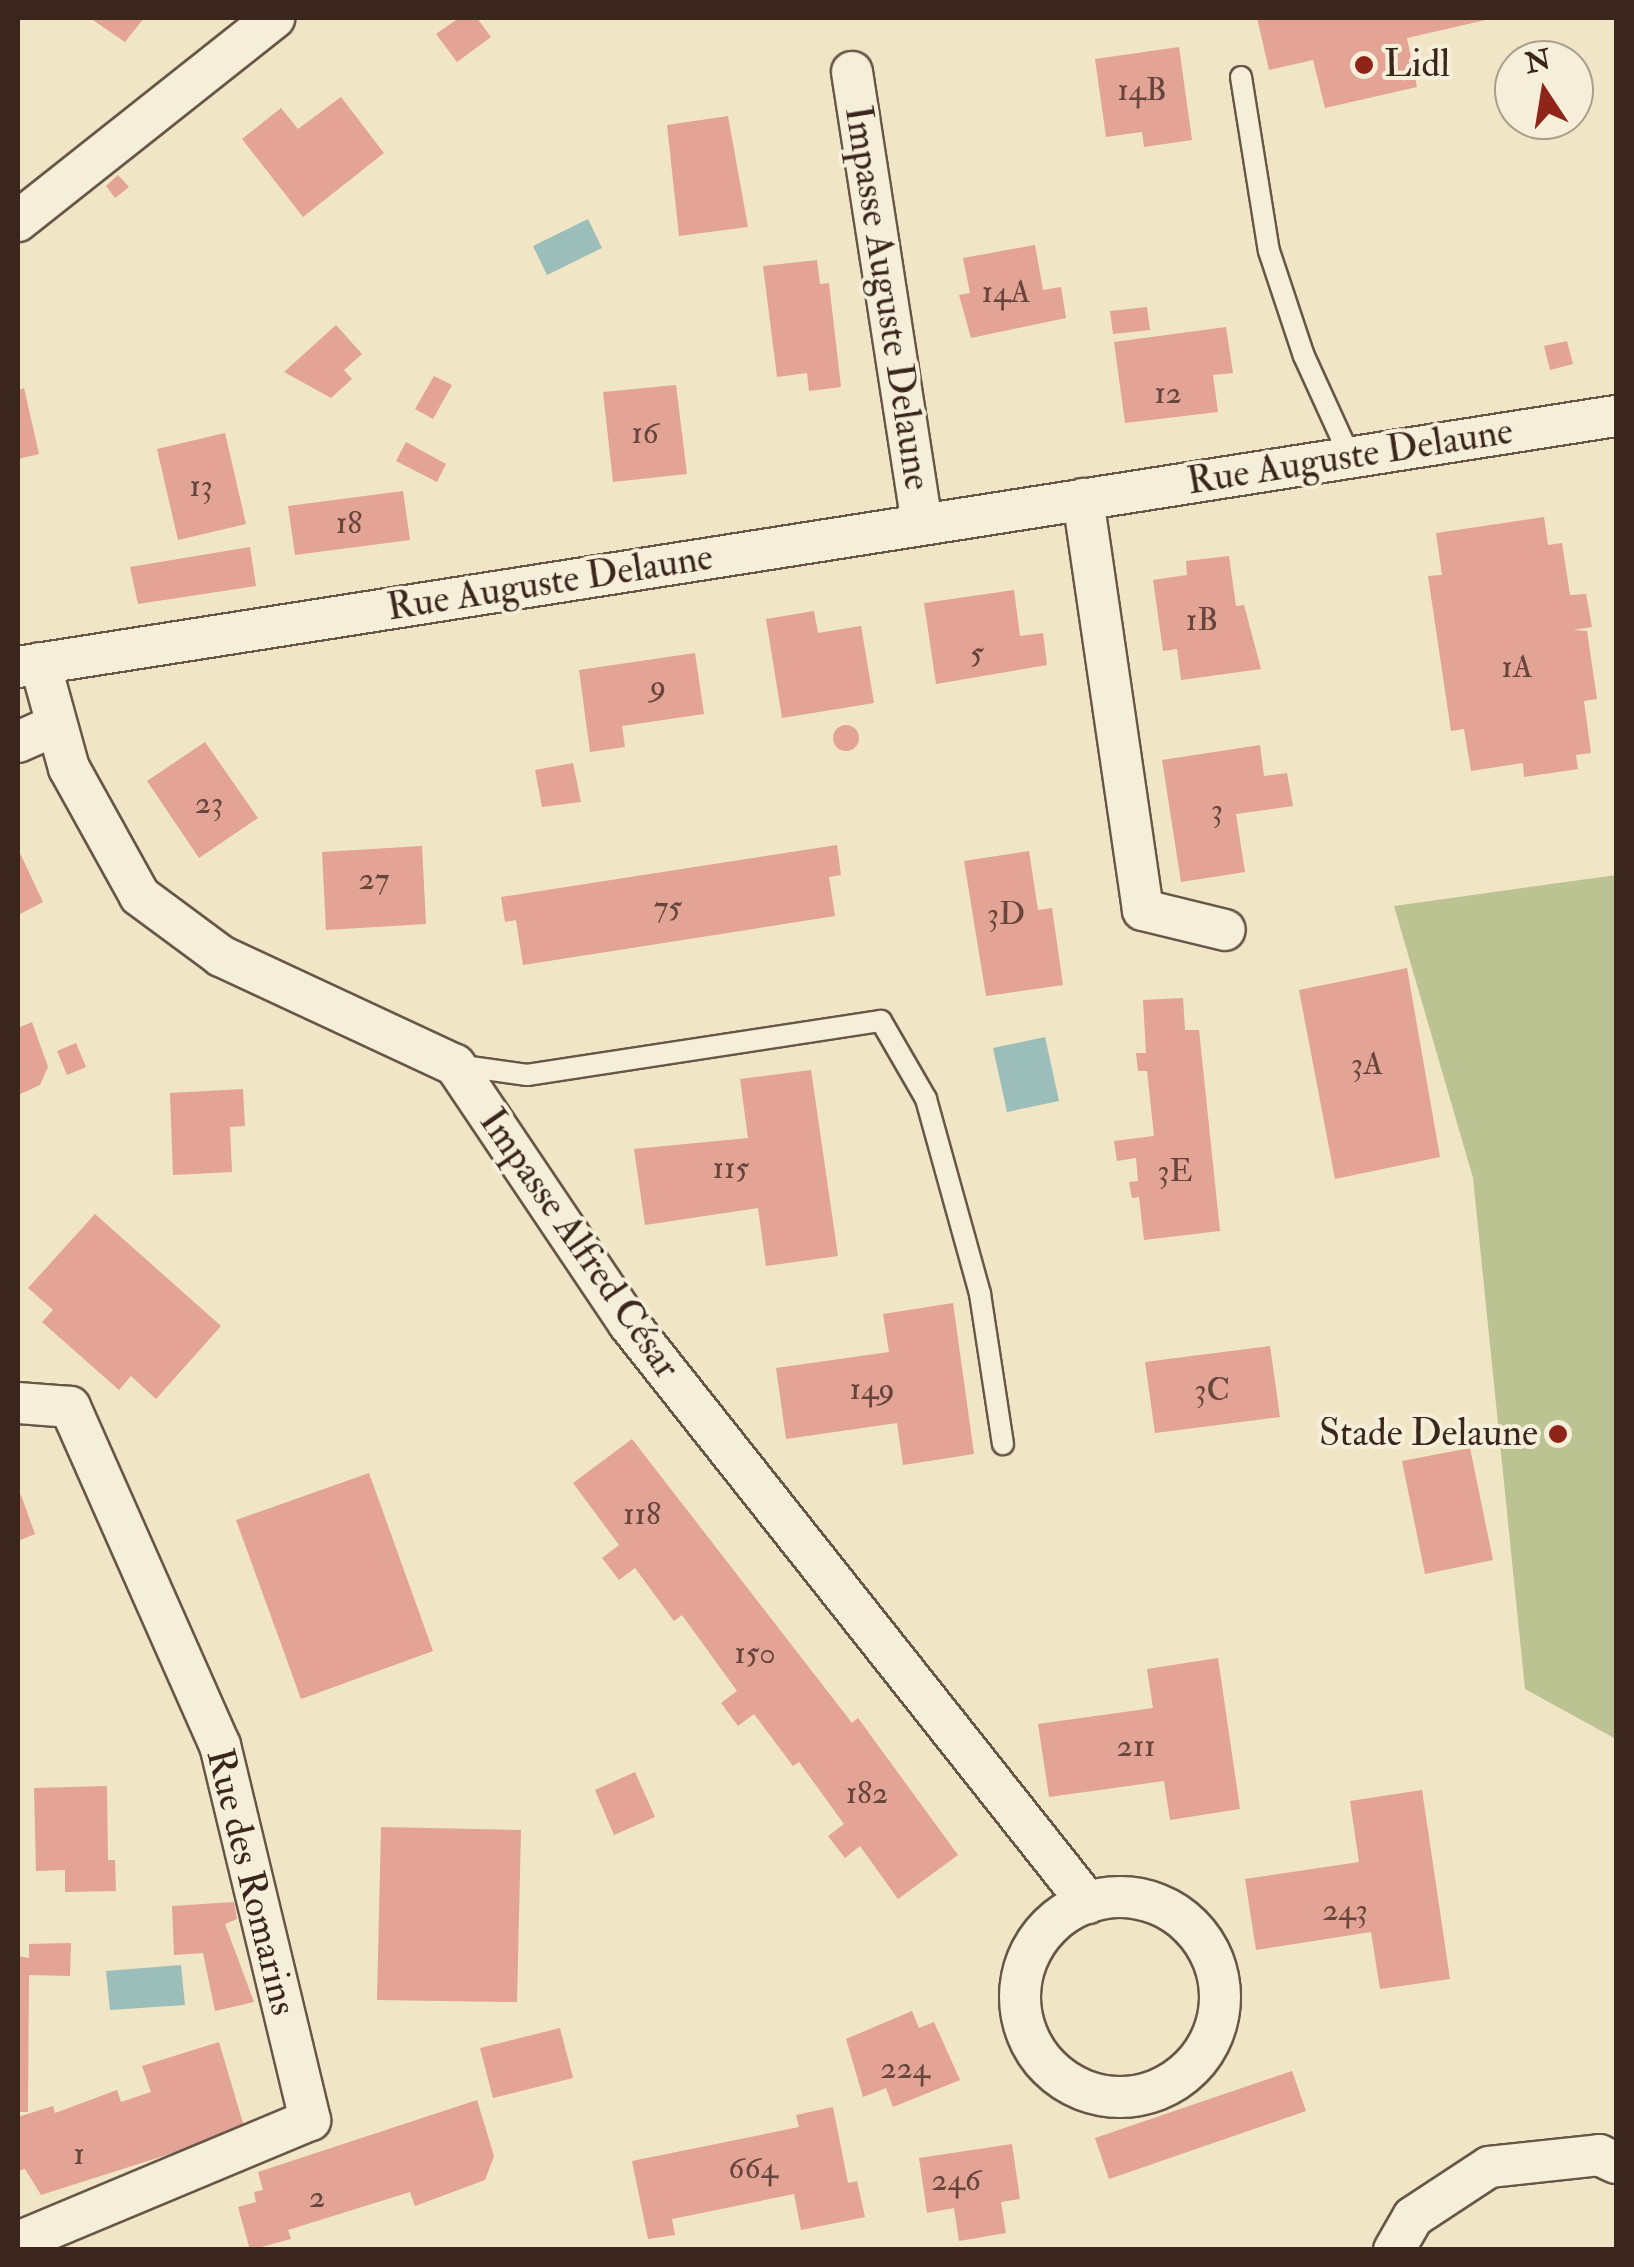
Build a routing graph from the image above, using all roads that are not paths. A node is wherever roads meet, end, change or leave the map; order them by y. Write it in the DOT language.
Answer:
graph roads {
  1 [pos="274,18"];
  2 [pos="852,72"];
  3 [pos="1240,77"];
  4 [pos="18,221"];
  5 [pos="1616,416"];
  6 [pos="1350,457"];
  7 [pos="1083,499"];
  8 [pos="922,524"];
  9 [pos="29,665"];
  10 [pos="36,734"];
  11 [pos="1225,930"];
  12 [pos="454,1065"];
  13 [pos="18,1403"];
  14 [pos="1004,1444"];
  15 [pos="1088,1903"];
  16 [pos="1616,2163"];
  17 [pos="18,2242"];
  18 [pos="1394,2250"];
  1 -- 4 [label="street"];
  2 -- 8 [label="street, Impasse Auguste Delaune"];
  3 -- 6 [label="lane"];
  5 -- 6 [label="street, Rue Auguste Delaune"];
  6 -- 7 [label="street, Rue Auguste Delaune"];
  7 -- 8 [label="street, Rue Auguste Delaune"];
  7 -- 11 [label="street"];
  8 -- 9 [label="street, Rue Auguste Delaune"];
  9 -- 10 [label="street"];
  10 -- 12 [label="street"];
  12 -- 14 [label="lane"];
  12 -- 15 [label="street, Impasse Alfred César"];
  13 -- 17 [label="street, Rue des Romarins"];
  15 -- 15 [label="street"];
  16 -- 18 [label="street"];
}
